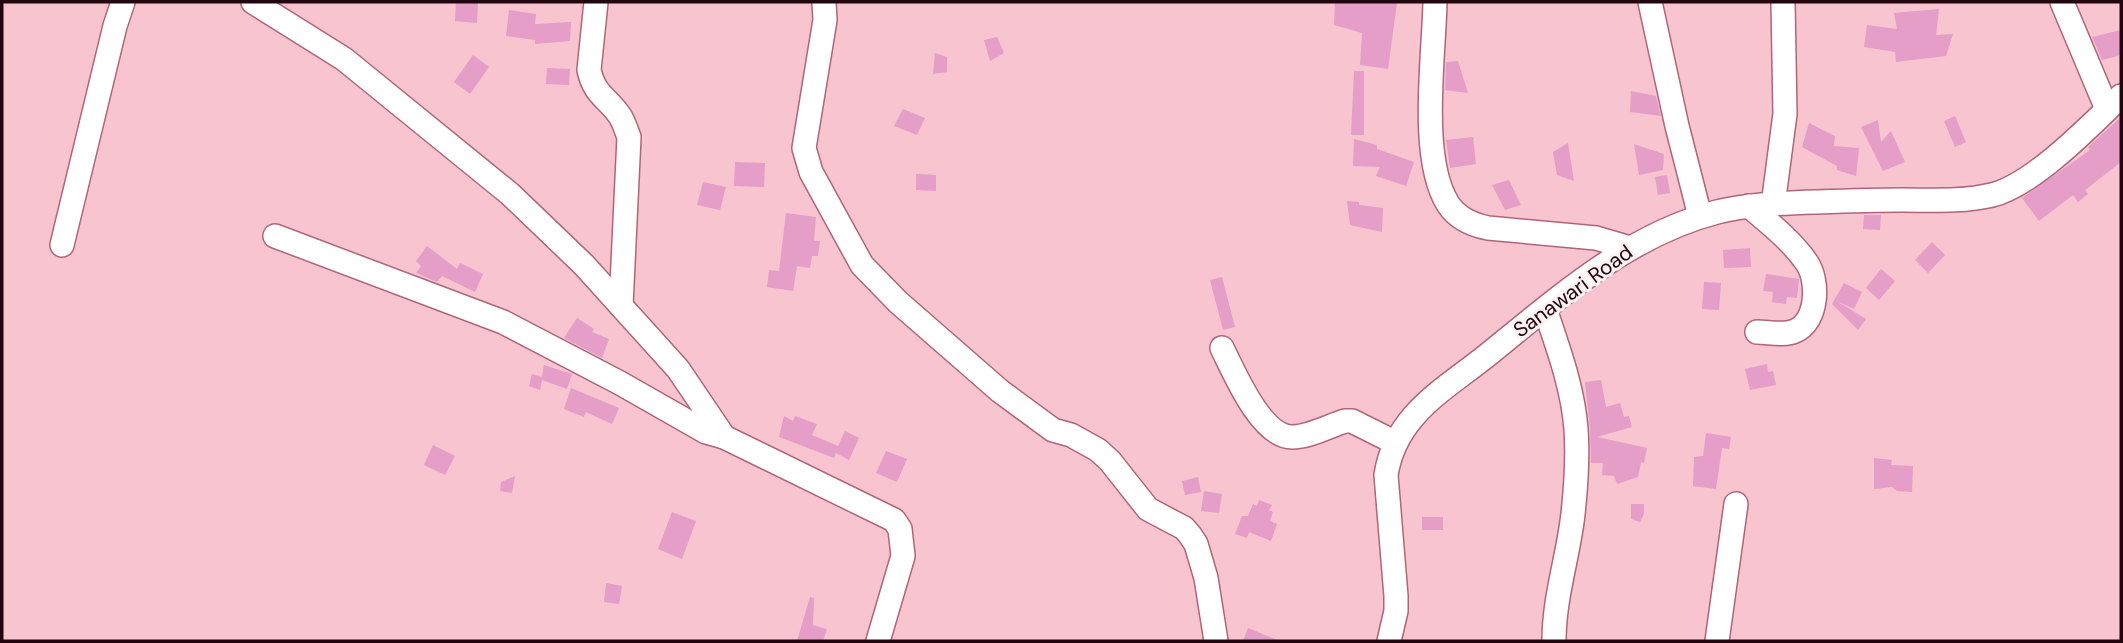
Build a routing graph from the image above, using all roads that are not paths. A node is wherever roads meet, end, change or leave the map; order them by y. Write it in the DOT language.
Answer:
graph roads {
  1 [pos="124,2"];
  2 [pos="253,2"];
  3 [pos="596,2"];
  4 [pos="824,2"];
  5 [pos="1436,2"];
  6 [pos="1650,2"];
  7 [pos="1783,2"];
  8 [pos="2062,2"];
  9 [pos="2114,103"];
  10 [pos="1773,205"];
  11 [pos="1749,206"];
  12 [pos="1700,216"];
  13 [pos="275,236"];
  14 [pos="61,245"];
  15 [pos="1630,248"];
  16 [pos="621,306"];
  17 [pos="1545,309"];
  18 [pos="1757,332"];
  19 [pos="1223,348"];
  20 [pos="724,437"];
  21 [pos="1394,442"];
  22 [pos="1736,504"];
  23 [pos="878,641"];
  24 [pos="1216,641"];
  25 [pos="1389,641"];
  26 [pos="1553,641"];
  27 [pos="1717,641"];
  1 -- 14 [label="street"];
  2 -- 16 [label="street"];
  3 -- 16 [label="street"];
  4 -- 24 [label="street"];
  5 -- 15 [label="street"];
  6 -- 12 [label="street"];
  7 -- 10 [label="street"];
  8 -- 9 [label="street"];
  9 -- 10 [label="street, Sanawari Road"];
  10 -- 11 [label="street, Sanawari Road"];
  11 -- 12 [label="street, Sanawari Road"];
  11 -- 18 [label="street"];
  12 -- 15 [label="street, Sanawari Road"];
  13 -- 20 [label="street"];
  15 -- 17 [label="street, Sanawari Road"];
  16 -- 20 [label="street"];
  17 -- 21 [label="street, Sanawari Road"];
  17 -- 26 [label="street"];
  19 -- 21 [label="street"];
  20 -- 23 [label="street"];
  21 -- 25 [label="street, Sanawari Road"];
  22 -- 27 [label="street"];
}
